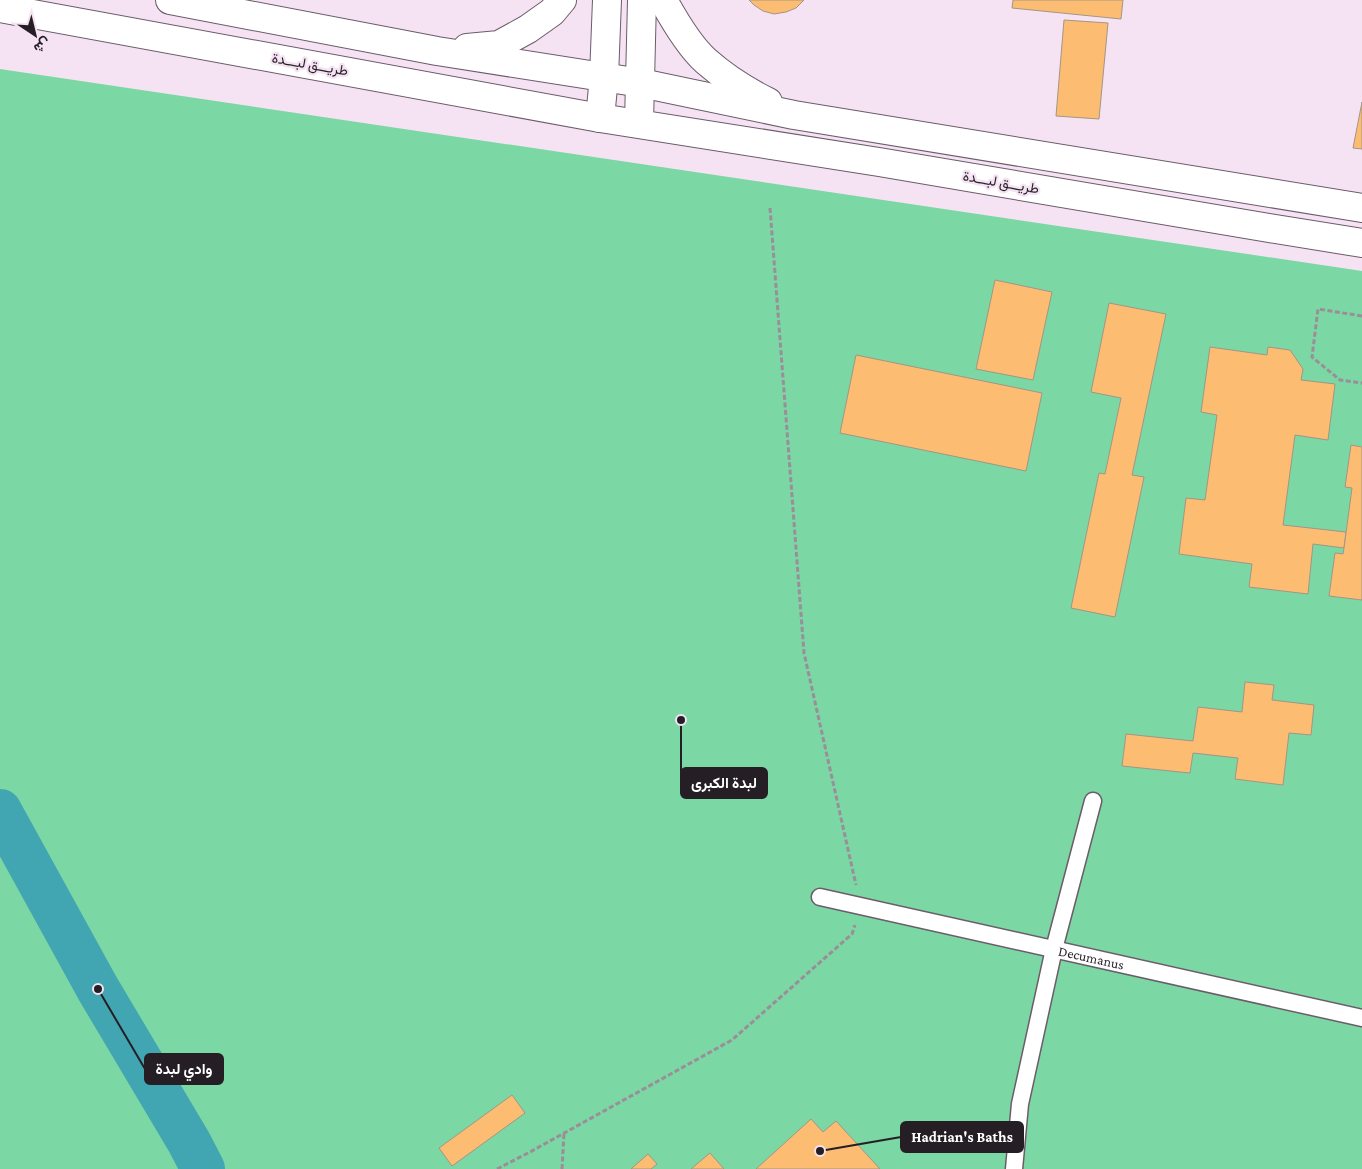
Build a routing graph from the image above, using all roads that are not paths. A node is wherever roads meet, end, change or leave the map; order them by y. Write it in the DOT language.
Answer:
graph roads {
  1 [pos="170,0"];
  2 [pos="562,0"];
  3 [pos="607,0"];
  4 [pos="642,0"];
  5 [pos="663,0"];
  6 [pos="10,10"];
  7 [pos="437,51"];
  8 [pos="604,77"];
  9 [pos="640,83"];
  10 [pos="794,115"];
  11 [pos="600,118"];
  12 [pos="639,123"];
  13 [pos="1362,208"];
  14 [pos="1362,243"];
  15 [pos="1093,801"];
  16 [pos="820,897"];
  17 [pos="1054,949"];
  18 [pos="1362,1018"];
  19 [pos="1014,1169"];
  1 -- 7 [label="main road"];
  2 -- 7 [label="main road"];
  3 -- 8 [label="main road"];
  4 -- 9 [label="main road"];
  5 -- 10 [label="main road"];
  6 -- 11 [label="main road, طريـــق لبـــدة"];
  7 -- 8 [label="main road"];
  8 -- 9 [label="main road"];
  8 -- 11 [label="main road"];
  9 -- 10 [label="main road"];
  9 -- 12 [label="main road"];
  10 -- 13 [label="main road"];
  11 -- 12 [label="main road, طريـــق لبـــدة"];
  12 -- 14 [label="main road, طريـــق لبـــدة"];
  15 -- 17 [label="street"];
  16 -- 17 [label="street, Decumanus"];
  17 -- 18 [label="street, Decumanus"];
  17 -- 19 [label="street"];
}
